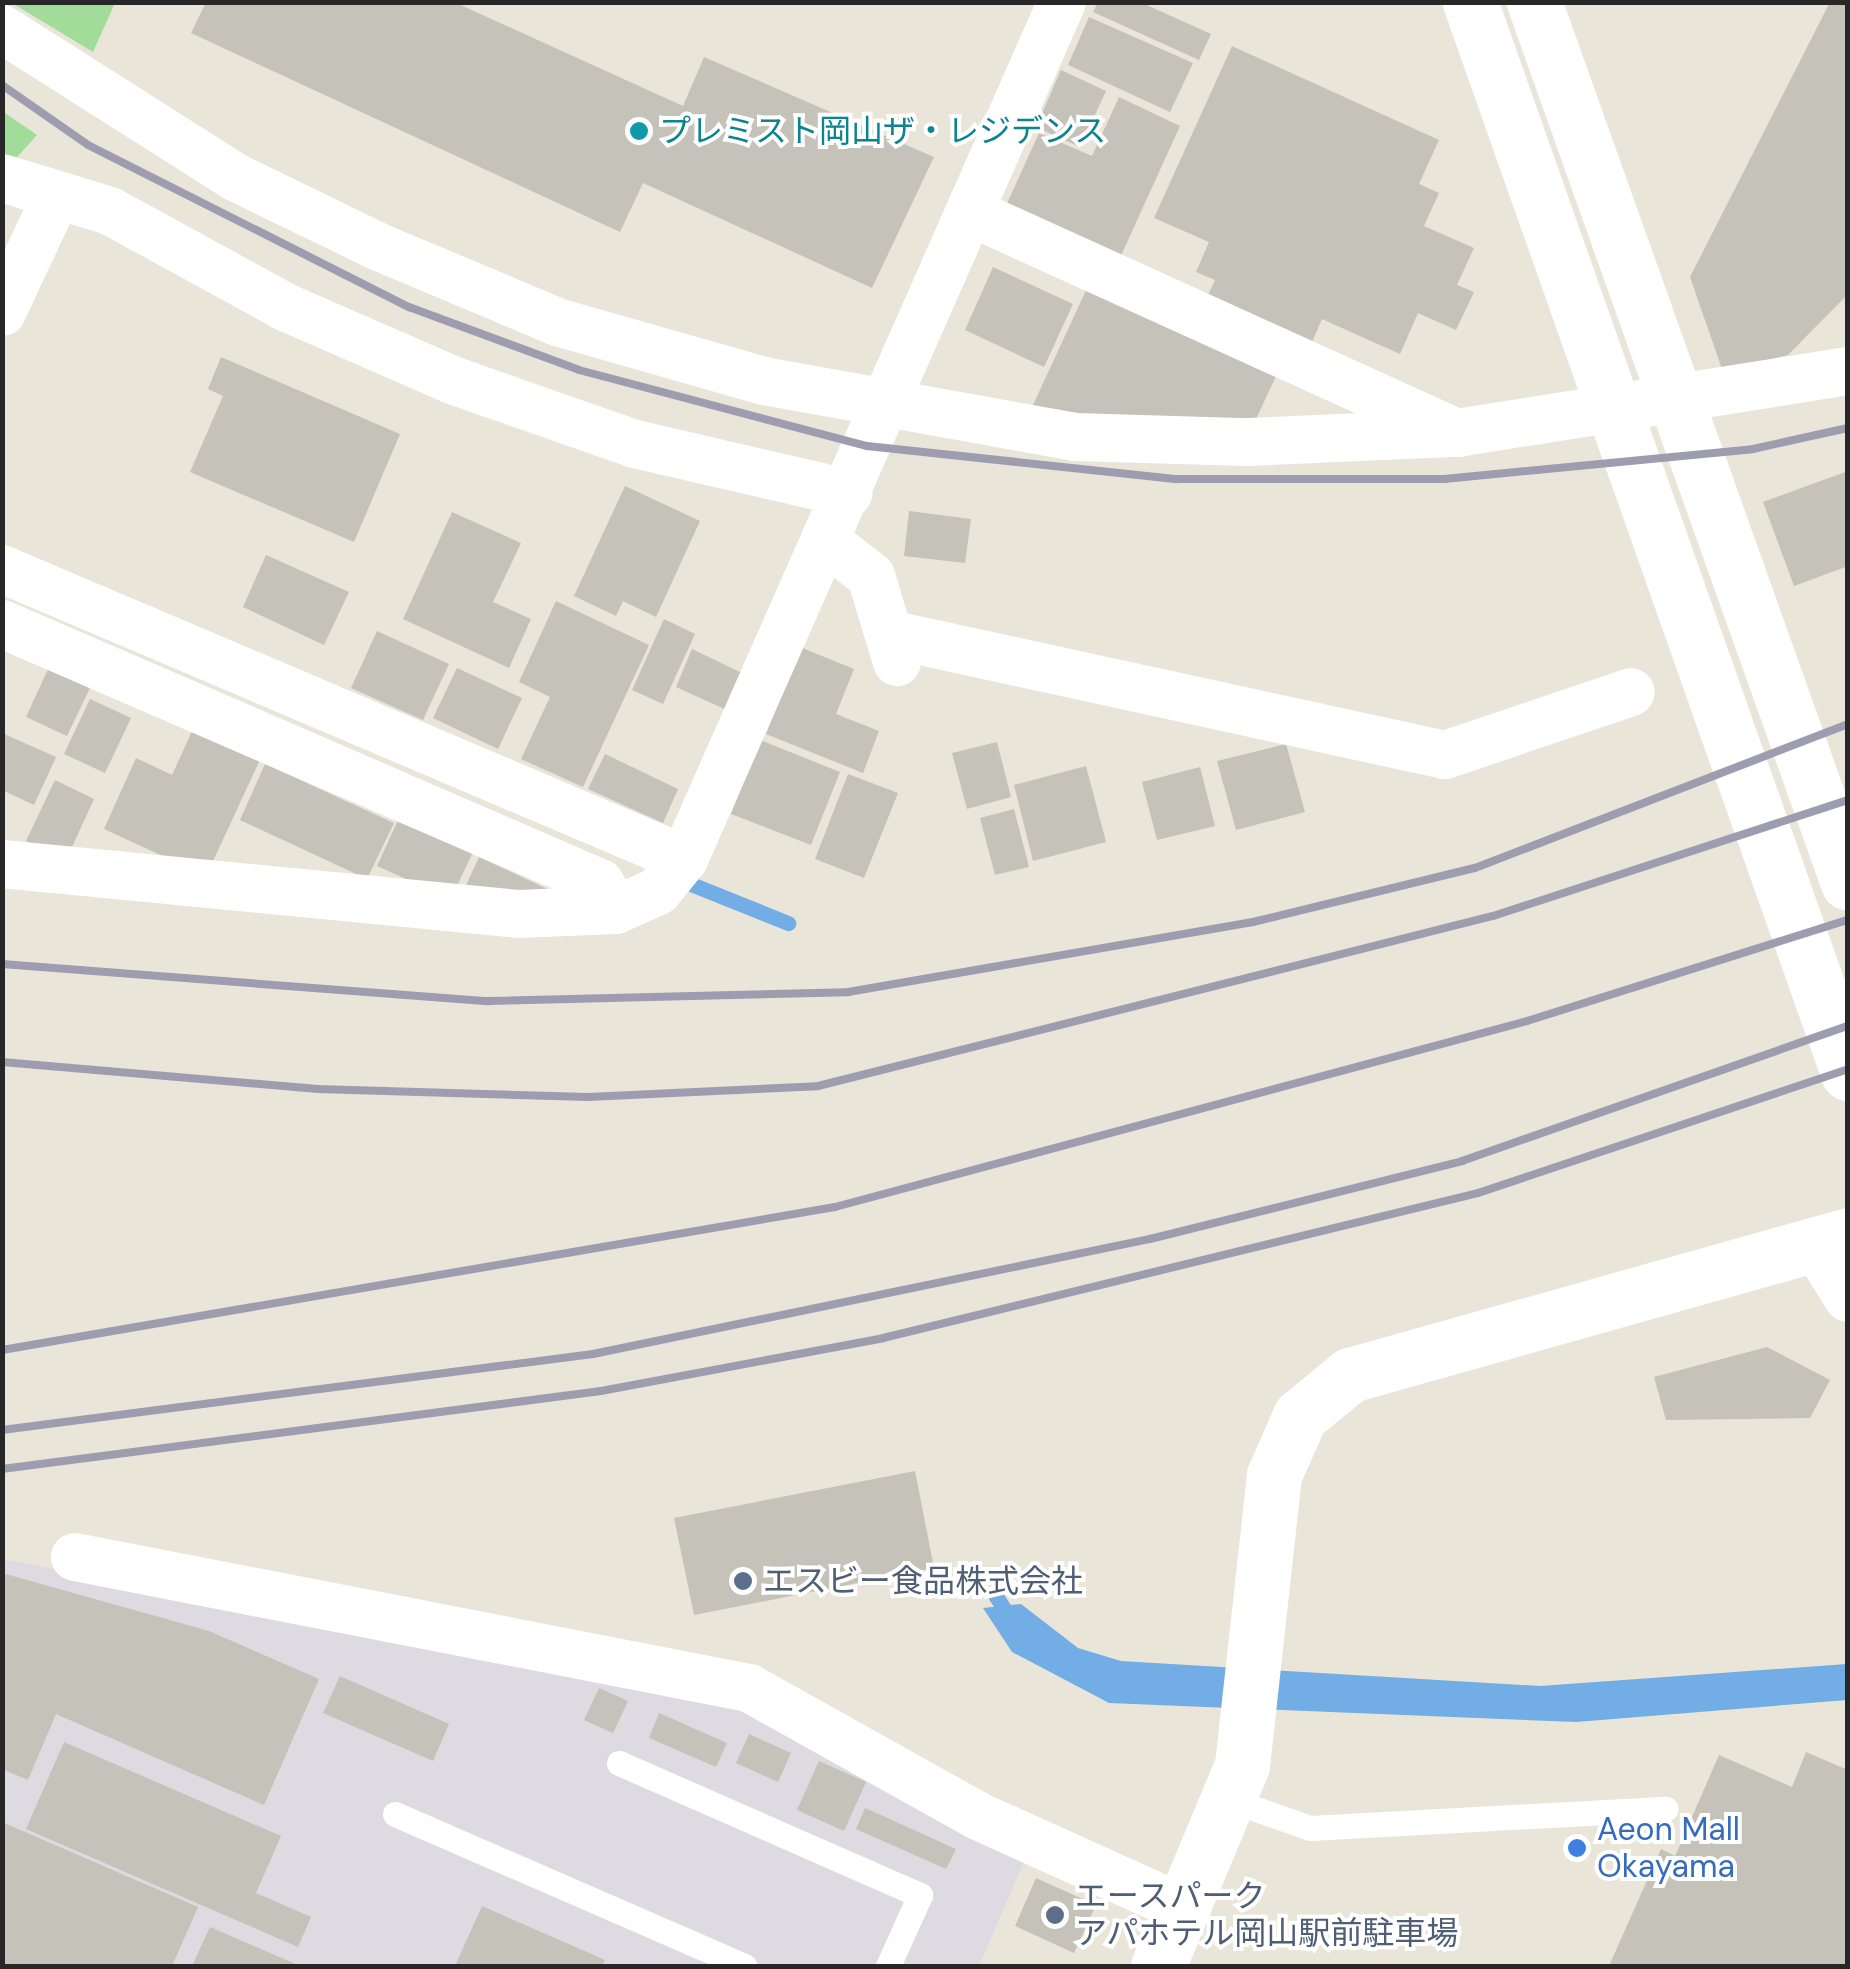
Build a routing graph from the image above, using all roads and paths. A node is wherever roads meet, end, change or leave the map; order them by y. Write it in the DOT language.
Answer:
graph roads {
  1 [pos="1062,2"];
  2 [pos="1470,2"];
  3 [pos="1534,2"];
  4 [pos="2,30"];
  5 [pos="2,178"];
  6 [pos="55,199"];
  7 [pos="970,212"];
  8 [pos="2,312"];
  9 [pos="1841,362"];
  10 [pos="885,401"];
  11 [pos="1457,433"];
  12 [pos="848,493"];
  13 [pos="826,541"];
  14 [pos="2,569"];
  15 [pos="2,624"];
  16 [pos="1631,692"];
  17 [pos="2,864"];
  18 [pos="658,883"];
  19 [pos="1848,883"];
  20 [pos="1848,1073"];
  21 [pos="1831,1240"];
  22 [pos="1848,1298"];
  23 [pos="75,1557"];
  24 [pos="619,1763"];
  25 [pos="1228,1799"];
  26 [pos="1666,1809"];
  27 [pos="396,1814"];
  28 [pos="1182,1908"];
  29 [pos="744,1966"];
  30 [pos="888,1966"];
  31 [pos="1158,1966"];
  1 -- 7 [label="street"];
  2 -- 20 [label="street"];
  3 -- 19 [label="street"];
  4 -- 10 [label="street"];
  5 -- 6 [label="street"];
  6 -- 8 [label="street"];
  6 -- 12 [label="street"];
  7 -- 10 [label="street"];
  7 -- 11 [label="street"];
  9 -- 11 [label="street"];
  10 -- 11 [label="street"];
  10 -- 12 [label="street"];
  12 -- 13 [label="street"];
  13 -- 16 [label="street"];
  13 -- 18 [label="street"];
  14 -- 18 [label="street"];
  15 -- 18 [label="street"];
  17 -- 18 [label="street"];
  21 -- 22 [label="street"];
  21 -- 25 [label="street"];
  23 -- 28 [label="street"];
  24 -- 30 [label="lane"];
  25 -- 26 [label="lane"];
  25 -- 28 [label="street"];
  27 -- 29 [label="lane"];
  28 -- 31 [label="street"];
}
